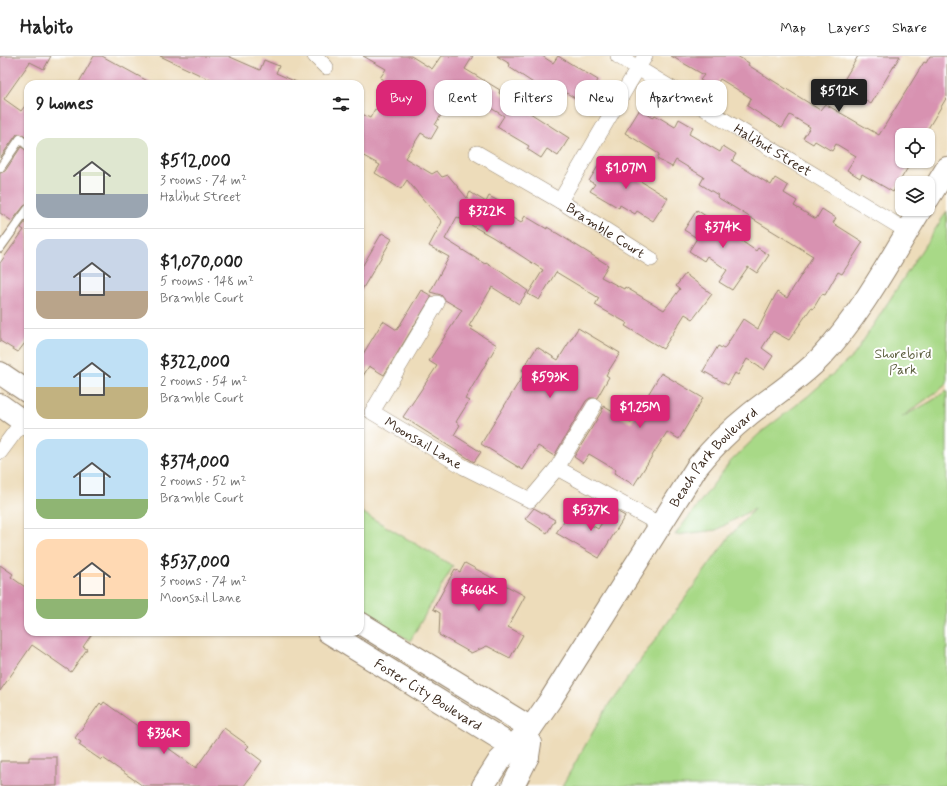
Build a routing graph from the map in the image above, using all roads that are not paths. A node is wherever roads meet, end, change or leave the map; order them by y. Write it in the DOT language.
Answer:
graph roads {
  1 [pos="315,56"];
  2 [pos="618,56"];
  3 [pos="641,62"];
  4 [pos="326,67"];
  5 [pos="24,143"];
  6 [pos="477,153"];
  7 [pos="0,168"];
  8 [pos="947,168"];
  9 [pos="935,188"];
  10 [pos="560,201"];
  11 [pos="24,215"];
  12 [pos="917,216"];
  13 [pos="907,231"];
  14 [pos="0,248"];
  15 [pos="651,259"];
  16 [pos="437,303"];
  17 [pos="0,373"];
  18 [pos="24,389"];
  19 [pos="0,405"];
  20 [pos="594,406"];
  21 [pos="24,422"];
  22 [pos="24,424"];
  23 [pos="0,452"];
  24 [pos="557,468"];
  25 [pos="659,524"];
  26 [pos="364,625"];
  27 [pos="334,636"];
  28 [pos="531,728"];
  29 [pos="520,751"];
  30 [pos="483,786"];
  31 [pos="513,786"];
  1 -- 4 [label="street"];
  2 -- 3 [label="street, Halibut Street"];
  3 -- 10 [label="street, Bramble Court"];
  3 -- 13 [label="street, Halibut Street"];
  5 -- 7 [label="lane"];
  6 -- 10 [label="street, Bramble Court"];
  8 -- 9 [label="main road"];
  10 -- 15 [label="street, Bramble Court"];
  11 -- 14 [label="lane"];
  12 -- 13 [label="main road, Beach Park Boulevard"];
  13 -- 25 [label="main road, Beach Park Boulevard"];
  16 -- 24 [label="street, Moonsail Lane"];
  17 -- 18 [label="main road"];
  19 -- 21 [label="main road"];
  20 -- 24 [label="street, Moonsail Lane"];
  22 -- 23 [label="street"];
  24 -- 25 [label="street"];
  25 -- 28 [label="main road, Beach Park Boulevard"];
  26 -- 28 [label="main road, Foster City Boulevard"];
  27 -- 29 [label="main road, Foster City Boulevard"];
  28 -- 29 [label="main road, Beach Park Boulevard"];
  29 -- 30 [label="main road"];
  29 -- 31 [label="main road, Beach Park Boulevard"];
}
